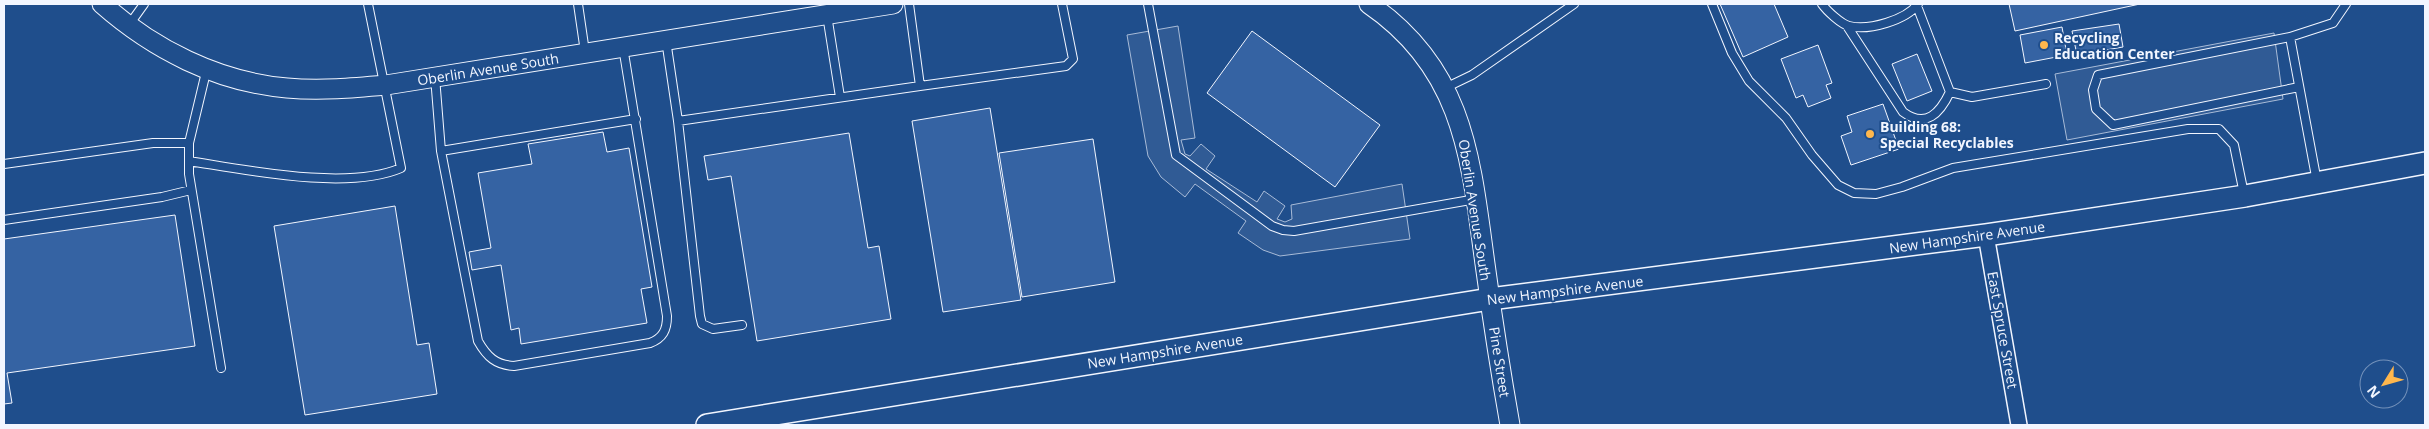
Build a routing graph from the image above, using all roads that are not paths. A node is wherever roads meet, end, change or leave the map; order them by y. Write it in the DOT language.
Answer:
graph roads {
  1 [pos="102,4"];
  2 [pos="144,4"];
  3 [pos="370,4"];
  4 [pos="578,4"];
  5 [pos="893,4"];
  6 [pos="908,4"];
  7 [pos="1062,4"];
  8 [pos="1148,4"];
  9 [pos="1370,4"];
  10 [pos="1574,4"];
  11 [pos="1712,4"];
  12 [pos="1822,4"];
  13 [pos="2346,4"];
  14 [pos="1918,5"];
  15 [pos="857,6"];
  16 [pos="827,13"];
  17 [pos="128,26"];
  18 [pos="1847,26"];
  19 [pos="2290,37"];
  20 [pos="666,40"];
  21 [pos="623,47"];
  22 [pos="585,54"];
  23 [pos="207,68"];
  24 [pos="435,77"];
  25 [pos="2046,84"];
  26 [pos="386,85"];
  27 [pos="920,86"];
  28 [pos="2299,87"];
  29 [pos="1445,88"];
  30 [pos="1950,92"];
  31 [pos="840,97"];
  32 [pos="636,119"];
  33 [pos="678,121"];
  34 [pos="189,143"];
  35 [pos="441,151"];
  36 [pos="189,161"];
  37 [pos="2425,163"];
  38 [pos="4,164"];
  39 [pos="2317,184"];
  40 [pos="192,190"];
  41 [pos="2245,196"];
  42 [pos="1476,199"];
  43 [pos="4,220"];
  44 [pos="1986,235"];
  45 [pos="1490,299"];
  46 [pos="742,325"];
  47 [pos="221,368"];
  48 [pos="735,423"];
  49 [pos="707,425"];
  50 [pos="1510,425"];
  51 [pos="2019,425"];
  1 -- 17 [label="street, Oberlin Avenue South"];
  2 -- 17 [label="lane"];
  3 -- 26 [label="lane"];
  4 -- 22 [label="lane"];
  5 -- 15 [label="street, Oberlin Avenue South"];
  6 -- 27 [label="lane"];
  7 -- 27 [label="lane"];
  8 -- 42 [label="lane"];
  9 -- 29 [label="street, Oberlin Avenue South"];
  10 -- 29 [label="lane"];
  11 -- 41 [label="lane"];
  12 -- 18 [label="lane"];
  13 -- 19 [label="lane"];
  14 -- 18 [label="lane"];
  14 -- 30 [label="lane"];
  15 -- 16 [label="street, Oberlin Avenue South"];
  16 -- 20 [label="street, Oberlin Avenue South"];
  16 -- 31 [label="lane"];
  17 -- 23 [label="street, Oberlin Avenue South"];
  18 -- 30 [label="lane"];
  19 -- 28 [label="lane"];
  19 -- 28 [label="lane"];
  20 -- 21 [label="street, Oberlin Avenue South"];
  20 -- 33 [label="lane"];
  21 -- 22 [label="street, Oberlin Avenue South"];
  21 -- 32 [label="lane"];
  22 -- 24 [label="street, Oberlin Avenue South"];
  23 -- 26 [label="street, Oberlin Avenue South"];
  23 -- 34 [label="lane"];
  24 -- 26 [label="street, Oberlin Avenue South"];
  24 -- 35 [label="lane"];
  25 -- 30 [label="lane"];
  26 -- 36 [label="lane"];
  27 -- 31 [label="lane"];
  28 -- 39 [label="lane"];
  29 -- 42 [label="street, Oberlin Avenue South"];
  31 -- 33 [label="lane"];
  32 -- 35 [label="lane"];
  32 -- 35 [label="lane"];
  33 -- 46 [label="lane"];
  34 -- 36 [label="lane"];
  34 -- 38 [label="lane"];
  36 -- 40 [label="lane"];
  37 -- 39 [label="main road, New Hampshire Avenue"];
  39 -- 41 [label="main road, New Hampshire Avenue"];
  40 -- 43 [label="lane"];
  40 -- 47 [label="lane"];
  41 -- 44 [label="main road, New Hampshire Avenue"];
  42 -- 45 [label="street, Oberlin Avenue South"];
  44 -- 45 [label="main road, New Hampshire Avenue"];
  44 -- 51 [label="street, East Spruce Street"];
  45 -- 48 [label="main road, New Hampshire Avenue"];
  45 -- 50 [label="street, Pine Street"];
  48 -- 49 [label="main road, New Hampshire Avenue"];
}
